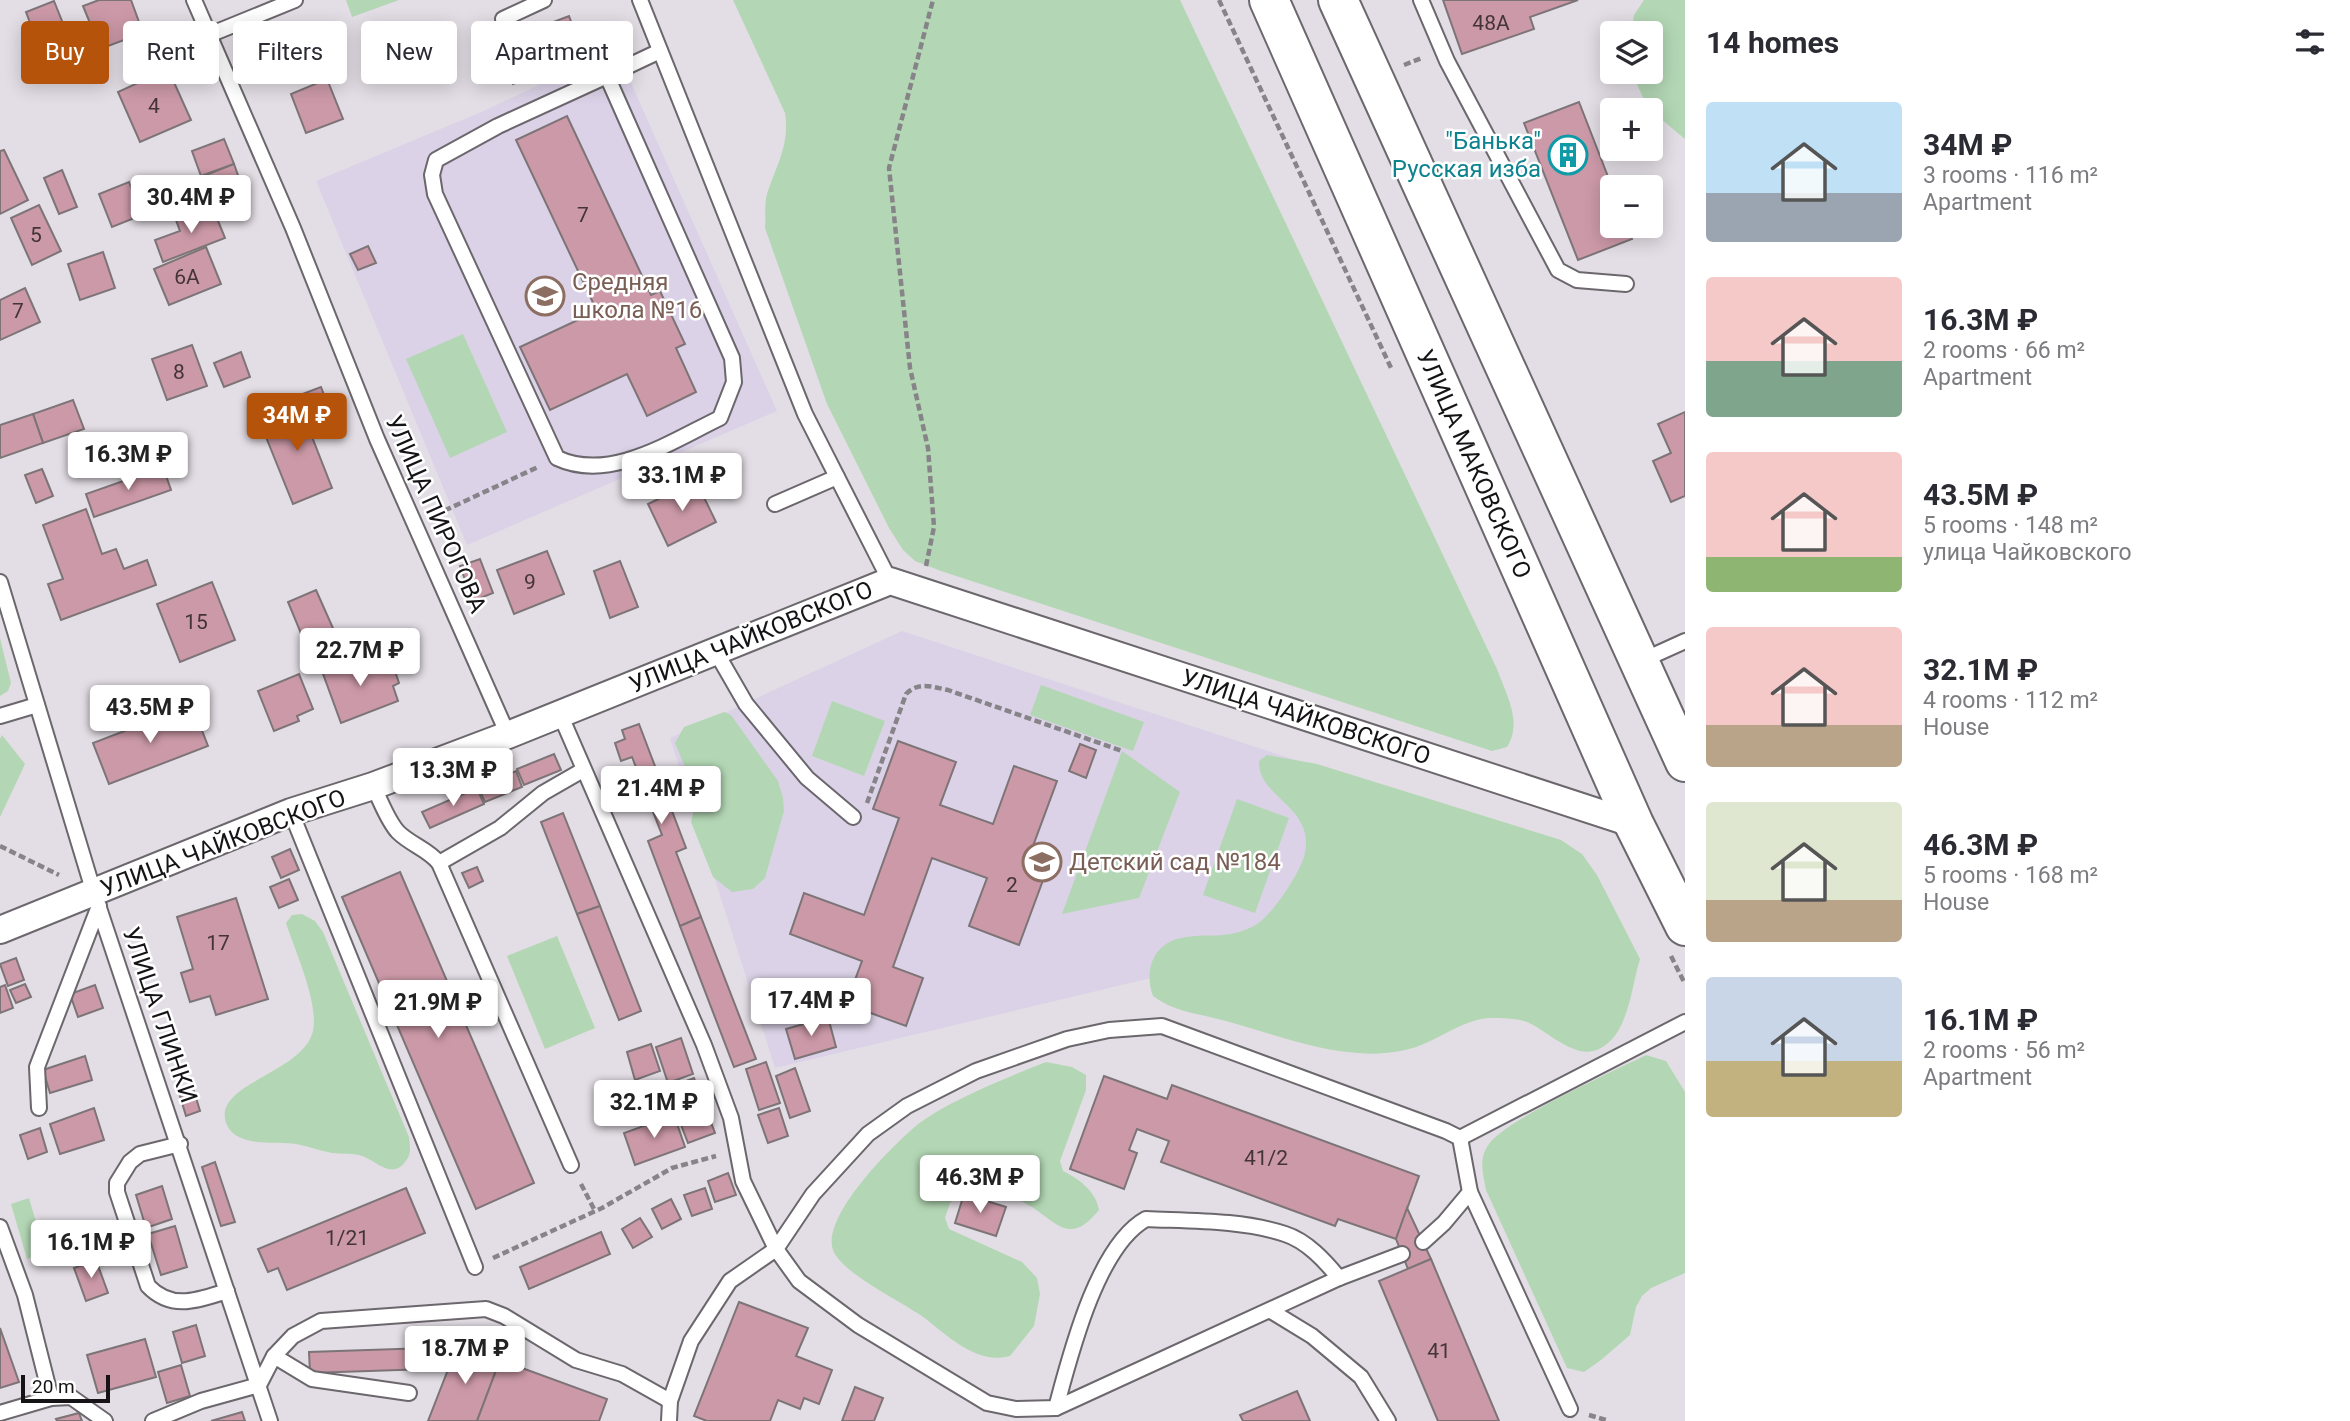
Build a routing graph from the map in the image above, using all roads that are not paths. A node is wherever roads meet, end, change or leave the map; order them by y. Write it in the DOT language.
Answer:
graph roads {
  1 [pos="194,0"];
  2 [pos="295,0"];
  3 [pos="544,0"];
  4 [pos="640,0"];
  5 [pos="1269,0"];
  6 [pos="1338,0"];
  7 [pos="1421,0"];
  8 [pos="503,19"];
  9 [pos="203,21"];
  10 [pos="219,31"];
  11 [pos="660,51"];
  12 [pos="219,58"];
  13 [pos="633,64"];
  14 [pos="607,76"];
  15 [pos="1626,284"];
  16 [pos="837,477"];
  17 [pos="775,504"];
  18 [pos="890,581"];
  19 [pos="0,582"];
  20 [pos="1685,641"];
  21 [pos="716,652"];
  22 [pos="1640,661"];
  23 [pos="37,705"];
  24 [pos="560,713"];
  25 [pos="0,716"];
  26 [pos="508,735"];
  27 [pos="1685,762"];
  28 [pos="583,770"];
  29 [pos="373,786"];
  30 [pos="291,812"];
  31 [pos="853,817"];
  32 [pos="1634,824"];
  33 [pos="439,863"];
  34 [pos="97,899"];
  35 [pos="1685,926"];
  36 [pos="0,930"];
  37 [pos="1685,1022"];
  38 [pos="38,1108"];
  39 [pos="1460,1138"];
  40 [pos="180,1144"];
  41 [pos="571,1165"];
  42 [pos="1470,1192"];
  43 [pos="0,1227"];
  44 [pos="1423,1242"];
  45 [pos="776,1249"];
  46 [pos="1402,1254"];
  47 [pos="475,1267"];
  48 [pos="1339,1278"];
  49 [pos="227,1291"];
  50 [pos="1271,1311"];
  51 [pos="274,1356"];
  52 [pos="258,1385"];
  53 [pos="409,1394"];
  54 [pos="51,1398"];
  55 [pos="670,1401"];
  56 [pos="1570,1409"];
  57 [pos="0,1413"];
  58 [pos="1058,1415"];
  59 [pos="105,1421"];
  60 [pos="153,1421"];
  61 [pos="270,1421"];
  62 [pos="669,1421"];
  63 [pos="1388,1421"];
  1 -- 9 [label="lane, УЛИЦА ПИРОГОВА"];
  2 -- 10 [label="lane"];
  3 -- 8 [label="lane"];
  4 -- 11 [label="lane"];
  5 -- 32 [label="highway, УЛИЦА МАКОВСКОГО"];
  6 -- 22 [label="highway"];
  7 -- 15 [label="lane"];
  11 -- 13 [label="lane"];
  11 -- 16 [label="lane"];
  12 -- 26 [label="lane, УЛИЦА ПИРОГОВА"];
  14 -- 14 [label="lane"];
  16 -- 17 [label="lane"];
  16 -- 18 [label="lane"];
  18 -- 21 [label="street, УЛИЦА ЧАЙКОВСКОГО"];
  18 -- 32 [label="street, УЛИЦА ЧАЙКОВСКОГО"];
  19 -- 23 [label="lane, УЛИЦА ГЛИНКИ"];
  20 -- 22 [label="lane"];
  21 -- 24 [label="street, УЛИЦА ЧАЙКОВСКОГО"];
  21 -- 31 [label="lane"];
  22 -- 27 [label="highway"];
  23 -- 25 [label="lane"];
  23 -- 34 [label="lane, УЛИЦА ГЛИНКИ"];
  24 -- 26 [label="street, УЛИЦА ЧАЙКОВСКОГО"];
  24 -- 28 [label="lane"];
  26 -- 29 [label="street, УЛИЦА ЧАЙКОВСКОГО"];
  28 -- 33 [label="lane"];
  28 -- 45 [label="lane"];
  29 -- 30 [label="street, УЛИЦА ЧАЙКОВСКОГО"];
  29 -- 33 [label="lane"];
  30 -- 34 [label="street, УЛИЦА ЧАЙКОВСКОГО"];
  30 -- 47 [label="lane"];
  32 -- 35 [label="highway, УЛИЦА МАКОВСКОГО"];
  33 -- 41 [label="lane"];
  34 -- 36 [label="street, УЛИЦА ЧАЙКОВСКОГО"];
  34 -- 38 [label="lane"];
  34 -- 40 [label="lane, УЛИЦА ГЛИНКИ"];
  37 -- 39 [label="lane"];
  39 -- 42 [label="lane"];
  39 -- 45 [label="lane"];
  40 -- 49 [label="lane, УЛИЦА ГЛИНКИ"];
  40 -- 49 [label="lane"];
  42 -- 44 [label="lane"];
  42 -- 56 [label="lane"];
  43 -- 54 [label="lane"];
  45 -- 55 [label="lane"];
  45 -- 58 [label="lane"];
  46 -- 48 [label="lane"];
  48 -- 50 [label="lane"];
  48 -- 58 [label="lane"];
  49 -- 52 [label="lane, УЛИЦА ГЛИНКИ"];
  50 -- 58 [label="lane"];
  50 -- 63 [label="lane"];
  51 -- 52 [label="lane"];
  51 -- 53 [label="lane"];
  51 -- 55 [label="lane"];
  52 -- 60 [label="lane"];
  52 -- 61 [label="lane, УЛИЦА ГЛИНКИ"];
  54 -- 57 [label="lane"];
  54 -- 59 [label="lane"];
  55 -- 62 [label="lane"];
}
